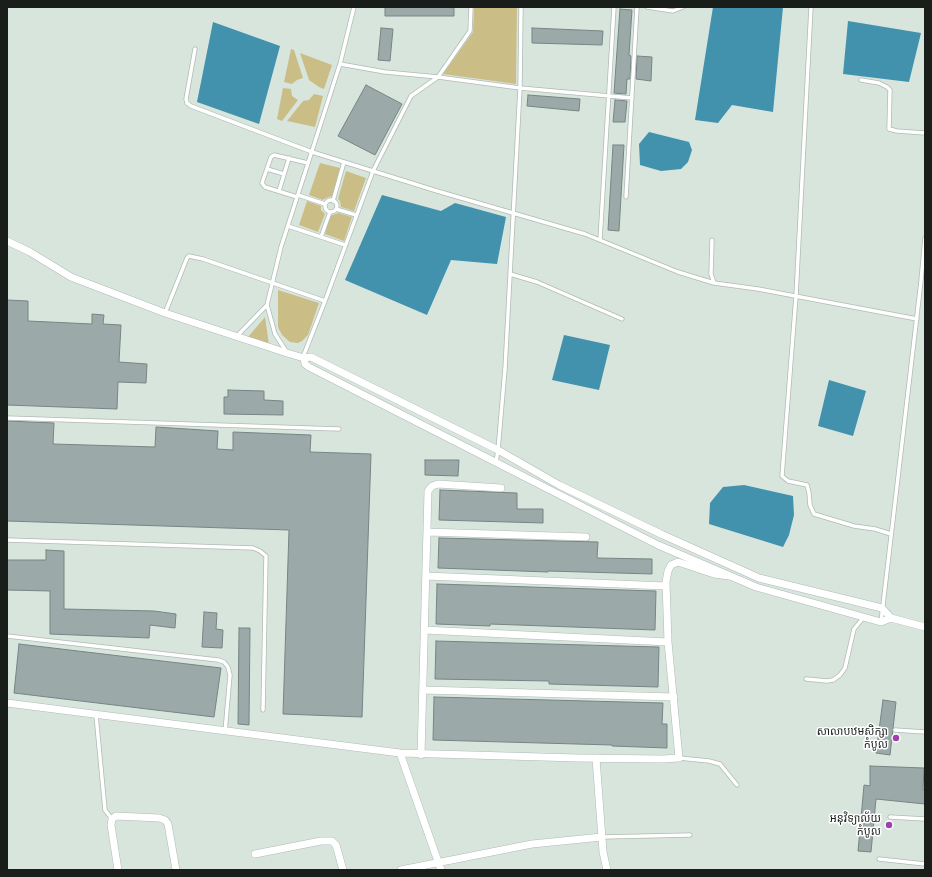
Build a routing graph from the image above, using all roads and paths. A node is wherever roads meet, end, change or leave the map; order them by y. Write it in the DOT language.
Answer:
graph roads {
  1 [pos="354,7"];
  2 [pos="471,7"];
  3 [pos="521,7"];
  4 [pos="614,7"];
  5 [pos="637,7"];
  6 [pos="647,7"];
  7 [pos="683,7"];
  8 [pos="811,7"];
  9 [pos="195,49"];
  10 [pos="340,64"];
  11 [pos="438,77"];
  12 [pos="861,80"];
  13 [pos="520,88"];
  14 [pos="608,96"];
  15 [pos="632,98"];
  16 [pos="925,133"];
  17 [pos="312,152"];
  18 [pos="289,158"];
  19 [pos="344,162"];
  20 [pos="308,164"];
  21 [pos="267,169"];
  22 [pos="373,171"];
  23 [pos="284,174"];
  24 [pos="279,192"];
  25 [pos="298,196"];
  26 [pos="626,197"];
  27 [pos="333,201"];
  28 [pos="325,204"];
  29 [pos="336,209"];
  30 [pos="330,212"];
  31 [pos="514,213"];
  32 [pos="356,215"];
  33 [pos="288,226"];
  34 [pos="321,237"];
  35 [pos="925,238"];
  36 [pos="600,240"];
  37 [pos="712,240"];
  38 [pos="7,241"];
  39 [pos="345,245"];
  40 [pos="510,274"];
  41 [pos="272,283"];
  42 [pos="714,283"];
  43 [pos="796,296"];
  44 [pos="325,301"];
  45 [pos="267,305"];
  46 [pos="165,313"];
  47 [pos="622,319"];
  48 [pos="917,319"];
  49 [pos="236,336"];
  50 [pos="287,353"];
  51 [pos="303,358"];
  52 [pos="7,418"];
  53 [pos="339,429"];
  54 [pos="498,450"];
  55 [pos="496,462"];
  56 [pos="501,488"];
  57 [pos="427,532"];
  58 [pos="891,534"];
  59 [pos="663,535"];
  60 [pos="586,537"];
  61 [pos="7,540"];
  62 [pos="658,545"];
  63 [pos="426,576"];
  64 [pos="729,576"];
  65 [pos="666,586"];
  66 [pos="882,608"];
  67 [pos="864,618"];
  68 [pos="891,618"];
  69 [pos="881,622"];
  70 [pos="925,627"];
  71 [pos="424,630"];
  72 [pos="7,636"];
  73 [pos="668,642"];
  74 [pos="806,679"];
  75 [pos="423,690"];
  76 [pos="674,698"];
  77 [pos="7,703"];
  78 [pos="263,710"];
  79 [pos="96,715"];
  80 [pos="895,730"];
  81 [pos="225,732"];
  82 [pos="925,732"];
  83 [pos="400,753"];
  84 [pos="421,755"];
  85 [pos="596,758"];
  86 [pos="679,758"];
  87 [pos="737,785"];
  88 [pos="890,816"];
  89 [pos="112,819"];
  90 [pos="925,820"];
  91 [pos="690,835"];
  92 [pos="602,837"];
  93 [pos="255,854"];
  94 [pos="879,859"];
  95 [pos="439,862"];
  96 [pos="925,864"];
  97 [pos="118,870"];
  98 [pos="176,870"];
  99 [pos="343,870"];
  100 [pos="401,870"];
  101 [pos="441,870"];
  102 [pos="607,870"];
  1 -- 10 [label="lane"];
  2 -- 11 [label="lane"];
  3 -- 13 [label="lane"];
  4 -- 14 [label="lane"];
  5 -- 15 [label="lane"];
  6 -- 7 [label="lane"];
  8 -- 43 [label="lane"];
  9 -- 17 [label="lane"];
  10 -- 11 [label="lane"];
  10 -- 17 [label="lane"];
  11 -- 13 [label="lane"];
  11 -- 22 [label="lane"];
  12 -- 16 [label="lane"];
  13 -- 14 [label="lane"];
  13 -- 31 [label="lane"];
  14 -- 15 [label="lane"];
  14 -- 36 [label="lane"];
  15 -- 26 [label="lane"];
  17 -- 19 [label="lane"];
  17 -- 20 [label="lane"];
  18 -- 20 [label="lane"];
  18 -- 21 [label="lane"];
  18 -- 23 [label="lane"];
  19 -- 22 [label="lane"];
  19 -- 27 [label="lane"];
  20 -- 25 [label="lane"];
  21 -- 23 [label="lane"];
  21 -- 24 [label="lane"];
  22 -- 31 [label="lane"];
  22 -- 32 [label="lane"];
  23 -- 24 [label="lane"];
  24 -- 25 [label="lane"];
  25 -- 28 [label="lane"];
  25 -- 33 [label="lane"];
  27 -- 28 [label="lane"];
  27 -- 29 [label="lane"];
  28 -- 30 [label="lane"];
  29 -- 30 [label="lane"];
  29 -- 32 [label="lane"];
  30 -- 34 [label="lane"];
  31 -- 36 [label="lane"];
  31 -- 40 [label="lane"];
  32 -- 39 [label="lane"];
  33 -- 34 [label="lane"];
  33 -- 41 [label="lane"];
  34 -- 39 [label="lane"];
  35 -- 48 [label="lane"];
  36 -- 42 [label="lane"];
  37 -- 42 [label="lane"];
  38 -- 46 [label="street"];
  39 -- 44 [label="lane"];
  40 -- 47 [label="lane"];
  40 -- 54 [label="lane"];
  41 -- 44 [label="lane"];
  41 -- 45 [label="lane"];
  41 -- 46 [label="lane"];
  42 -- 43 [label="lane"];
  43 -- 48 [label="lane"];
  43 -- 58 [label="lane"];
  44 -- 51 [label="lane"];
  45 -- 49 [label="lane"];
  45 -- 50 [label="lane"];
  46 -- 49 [label="street"];
  48 -- 58 [label="lane"];
  49 -- 50 [label="street"];
  50 -- 51 [label="street"];
  51 -- 54 [label="street"];
  51 -- 55 [label="street"];
  52 -- 53 [label="lane"];
  54 -- 55 [label="lane"];
  54 -- 59 [label="street"];
  55 -- 62 [label="street"];
  56 -- 57 [label="street"];
  57 -- 60 [label="street"];
  57 -- 63 [label="street"];
  58 -- 66 [label="lane"];
  59 -- 62 [label="street"];
  59 -- 66 [label="street"];
  61 -- 78 [label="lane"];
  62 -- 64 [label="street"];
  63 -- 65 [label="street"];
  63 -- 71 [label="street"];
  64 -- 65 [label="street"];
  64 -- 67 [label="street"];
  65 -- 73 [label="street"];
  66 -- 68 [label="street"];
  66 -- 69 [label="lane"];
  67 -- 69 [label="street"];
  67 -- 74 [label="lane"];
  68 -- 69 [label="street"];
  68 -- 70 [label="street"];
  71 -- 73 [label="street"];
  71 -- 75 [label="street"];
  72 -- 81 [label="lane"];
  73 -- 76 [label="street"];
  75 -- 76 [label="street"];
  75 -- 84 [label="street"];
  76 -- 86 [label="street"];
  77 -- 79 [label="street"];
  79 -- 81 [label="street"];
  79 -- 89 [label="lane"];
  80 -- 82 [label="lane"];
  81 -- 83 [label="street"];
  83 -- 84 [label="street"];
  83 -- 95 [label="street"];
  84 -- 85 [label="street"];
  85 -- 86 [label="street"];
  85 -- 92 [label="street"];
  86 -- 87 [label="lane"];
  88 -- 90 [label="lane"];
  89 -- 97 [label="street"];
  89 -- 98 [label="street"];
  91 -- 92 [label="lane"];
  92 -- 95 [label="street"];
  92 -- 102 [label="street"];
  93 -- 99 [label="street"];
  94 -- 96 [label="lane"];
  95 -- 100 [label="street"];
  95 -- 101 [label="street"];
}
